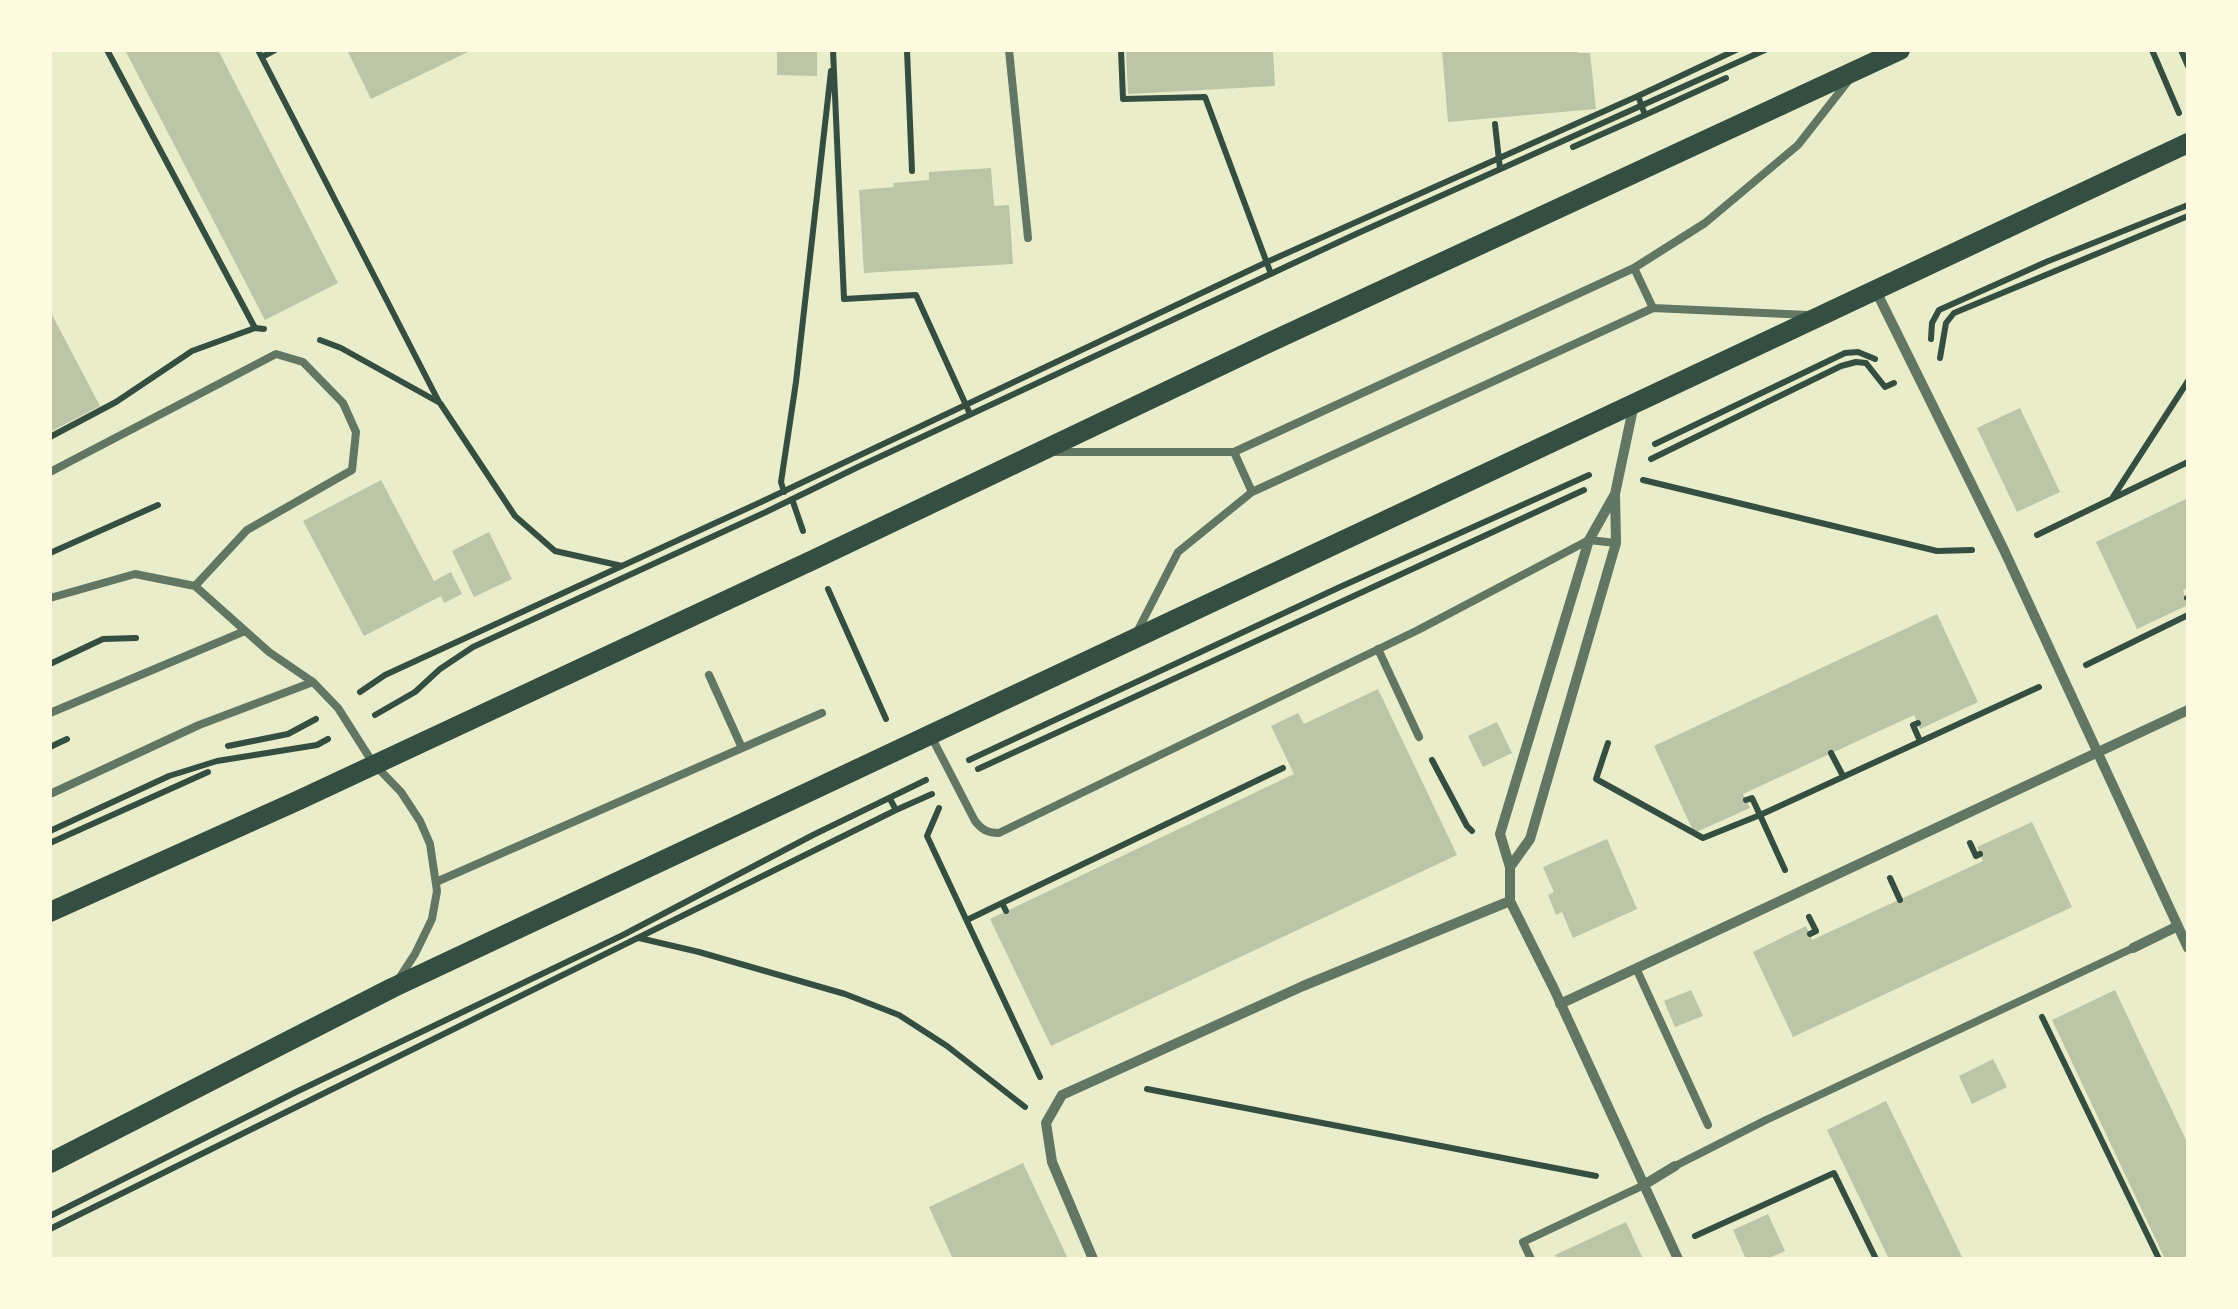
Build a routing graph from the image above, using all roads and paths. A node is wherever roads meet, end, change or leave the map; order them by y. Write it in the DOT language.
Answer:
graph roads {
  1 [pos="107,50"];
  2 [pos="276,50"];
  3 [pos="833,50"];
  4 [pos="907,50"];
  5 [pos="1009,50"];
  6 [pos="1121,50"];
  7 [pos="1736,50"];
  8 [pos="1765,50"];
  9 [pos="1900,50"];
  10 [pos="2152,50"];
  11 [pos="2181,50"];
  12 [pos="260,54"];
  13 [pos="2188,66"];
  14 [pos="1858,69"];
  15 [pos="1726,78"];
  16 [pos="1638,96"];
  17 [pos="1644,110"];
  18 [pos="2181,117"];
  19 [pos="1495,124"];
  20 [pos="2188,143"];
  21 [pos="1573,147"];
  22 [pos="1499,157"];
  23 [pos="1500,169"];
  24 [pos="912,171"];
  25 [pos="2188,205"];
  26 [pos="2188,216"];
  27 [pos="1028,238"];
  28 [pos="1267,262"];
  29 [pos="1634,268"];
  30 [pos="1271,274"];
  31 [pos="1876,290"];
  32 [pos="1652,308"];
  33 [pos="1820,316"];
  34 [pos="255,328"];
  35 [pos="1945,337"];
  36 [pos="1906,352"];
  37 [pos="1940,360"];
  38 [pos="1917,372"];
  39 [pos="2188,381"];
  40 [pos="440,403"];
  41 [pos="1634,403"];
  42 [pos="966,404"];
  43 [pos="970,414"];
  44 [pos="1040,451"];
  45 [pos="1234,452"];
  46 [pos="1623,460"];
  47 [pos="2188,462"];
  48 [pos="50,472"];
  49 [pos="1619,474"];
  50 [pos="784,492"];
  51 [pos="1252,492"];
  52 [pos="1615,494"];
  53 [pos="2112,498"];
  54 [pos="792,500"];
  55 [pos="158,505"];
  56 [pos="2037,535"];
  57 [pos="1589,540"];
  58 [pos="1616,543"];
  59 [pos="50,553"];
  60 [pos="815,559"];
  61 [pos="195,586"];
  62 [pos="50,598"];
  63 [pos="2188,615"];
  64 [pos="245,631"];
  65 [pos="136,638"];
  66 [pos="1134,639"];
  67 [pos="1378,650"];
  68 [pos="50,664"];
  69 [pos="2085,666"];
  70 [pos="710,675"];
  71 [pos="2063,676"];
  72 [pos="313,682"];
  73 [pos="338,708"];
  74 [pos="2188,710"];
  75 [pos="50,713"];
  76 [pos="822,713"];
  77 [pos="1918,723"];
  78 [pos="352,728"];
  79 [pos="930,734"];
  80 [pos="1419,736"];
  81 [pos="1920,741"];
  82 [pos="1608,744"];
  83 [pos="742,748"];
  84 [pos="212,750"];
  85 [pos="900,750"];
  86 [pos="1831,754"];
  87 [pos="2098,754"];
  88 [pos="374,763"];
  89 [pos="1283,768"];
  90 [pos="949,770"];
  91 [pos="208,772"];
  92 [pos="1843,776"];
  93 [pos="954,781"];
  94 [pos="916,786"];
  95 [pos="933,793"];
  96 [pos="50,794"];
  97 [pos="890,798"];
  98 [pos="1746,800"];
  99 [pos="896,810"];
  100 [pos="1760,814"];
  101 [pos="50,831"];
  102 [pos="50,843"];
  103 [pos="1510,867"];
  104 [pos="1886,870"];
  105 [pos="436,882"];
  106 [pos="1795,894"];
  107 [pos="1900,900"];
  108 [pos="1510,901"];
  109 [pos="50,912"];
  110 [pos="2188,916"];
  111 [pos="967,920"];
  112 [pos="2178,926"];
  113 [pos="623,935"];
  114 [pos="637,938"];
  115 [pos="2133,948"];
  116 [pos="2188,948"];
  117 [pos="1636,968"];
  118 [pos="392,988"];
  119 [pos="2032,995"];
  120 [pos="1560,1004"];
  121 [pos="1096,1079"];
  122 [pos="1046,1123"];
  123 [pos="1708,1125"];
  124 [pos="50,1163"];
  125 [pos="1675,1166"];
  126 [pos="1642,1186"];
  127 [pos="50,1216"];
  128 [pos="50,1229"];
  129 [pos="1675,1253"];
  130 [pos="1093,1259"];
  131 [pos="1531,1259"];
  132 [pos="1876,1259"];
  133 [pos="2159,1259"];
  1 -- 34 [label="path"];
  2 -- 12 [label="path"];
  3 -- 42 [label="path"];
  3 -- 50 [label="path"];
  4 -- 24 [label="path"];
  5 -- 27 [label="lane"];
  6 -- 28 [label="path"];
  7 -- 16 [label="path"];
  8 -- 17 [label="path"];
  9 -- 14 [label="main road"];
  10 -- 18 [label="path"];
  11 -- 13 [label="path"];
  12 -- 40 [label="path"];
  14 -- 29 [label="lane"];
  14 -- 44 [label="main road"];
  15 -- 17 [label="path"];
  16 -- 17 [label="path"];
  16 -- 22 [label="path"];
  17 -- 21 [label="path"];
  17 -- 23 [label="path"];
  19 -- 22 [label="path"];
  20 -- 31 [label="main road"];
  22 -- 23 [label="path"];
  22 -- 28 [label="path"];
  23 -- 30 [label="path"];
  25 -- 36 [label="path"];
  26 -- 35 [label="path"];
  28 -- 30 [label="path"];
  28 -- 42 [label="path"];
  29 -- 32 [label="lane"];
  29 -- 45 [label="lane"];
  30 -- 43 [label="path"];
  31 -- 33 [label="main road"];
  31 -- 36 [label="street"];
  32 -- 33 [label="lane"];
  32 -- 51 [label="lane"];
  33 -- 41 [label="main road"];
  36 -- 38 [label="street"];
  36 -- 46 [label="path"];
  37 -- 38 [label="path"];
  38 -- 49 [label="path"];
  38 -- 71 [label="street"];
  39 -- 53 [label="path"];
  41 -- 46 [label="street"];
  41 -- 66 [label="main road"];
  42 -- 43 [label="path"];
  42 -- 50 [label="path"];
  43 -- 54 [label="path"];
  44 -- 45 [label="lane"];
  44 -- 60 [label="main road"];
  45 -- 51 [label="lane"];
  46 -- 49 [label="street"];
  46 -- 90 [label="path"];
  47 -- 53 [label="path"];
  48 -- 61 [label="lane"];
  49 -- 52 [label="street"];
  50 -- 73 [label="path"];
  51 -- 66 [label="lane"];
  52 -- 57 [label="street"];
  52 -- 58 [label="street"];
  53 -- 56 [label="path"];
  54 -- 60 [label="path"];
  54 -- 78 [label="path"];
  55 -- 59 [label="path"];
  57 -- 58 [label="lane"];
  57 -- 67 [label="lane"];
  57 -- 103 [label="street"];
  58 -- 103 [label="street"];
  60 -- 85 [label="path"];
  60 -- 88 [label="main road"];
  61 -- 62 [label="lane"];
  61 -- 64 [label="lane"];
  63 -- 69 [label="path"];
  64 -- 72 [label="lane"];
  64 -- 75 [label="lane"];
  65 -- 68 [label="path"];
  66 -- 79 [label="main road"];
  67 -- 80 [label="lane"];
  67 -- 93 [label="lane"];
  70 -- 83 [label="lane"];
  71 -- 81 [label="path"];
  71 -- 87 [label="street"];
  72 -- 73 [label="lane"];
  72 -- 96 [label="lane"];
  73 -- 78 [label="lane"];
  73 -- 84 [label="path"];
  74 -- 87 [label="street"];
  76 -- 83 [label="lane"];
  77 -- 81 [label="path"];
  78 -- 88 [label="lane"];
  78 -- 101 [label="path"];
  79 -- 85 [label="main road"];
  79 -- 90 [label="lane"];
  80 -- 103 [label="path"];
  81 -- 92 [label="path"];
  82 -- 100 [label="path"];
  83 -- 105 [label="lane"];
  85 -- 94 [label="path"];
  85 -- 118 [label="main road"];
  86 -- 92 [label="path"];
  87 -- 106 [label="street"];
  87 -- 112 [label="street"];
  88 -- 105 [label="lane"];
  88 -- 109 [label="main road"];
  89 -- 111 [label="path"];
  90 -- 93 [label="lane"];
  90 -- 94 [label="path"];
  91 -- 102 [label="path"];
  92 -- 100 [label="path"];
  93 -- 95 [label="path"];
  94 -- 97 [label="path"];
  95 -- 99 [label="path"];
  95 -- 111 [label="path"];
  97 -- 99 [label="path"];
  97 -- 113 [label="path"];
  98 -- 100 [label="path"];
  99 -- 114 [label="path"];
  100 -- 106 [label="path"];
  103 -- 108 [label="street"];
  104 -- 107 [label="path"];
  105 -- 118 [label="lane"];
  106 -- 117 [label="street"];
  108 -- 120 [label="street"];
  108 -- 121 [label="street"];
  110 -- 112 [label="lane"];
  111 -- 122 [label="path"];
  112 -- 115 [label="street"];
  112 -- 116 [label="street"];
  113 -- 114 [label="path"];
  113 -- 127 [label="path"];
  114 -- 122 [label="path"];
  114 -- 128 [label="path"];
  115 -- 119 [label="lane"];
  117 -- 120 [label="street"];
  117 -- 123 [label="lane"];
  118 -- 124 [label="main road"];
  119 -- 125 [label="lane"];
  119 -- 133 [label="path"];
  120 -- 126 [label="street"];
  121 -- 122 [label="street"];
  121 -- 126 [label="path"];
  122 -- 130 [label="street"];
  125 -- 126 [label="street"];
  126 -- 129 [label="street"];
  126 -- 131 [label="lane"];
  129 -- 132 [label="path"];
}
